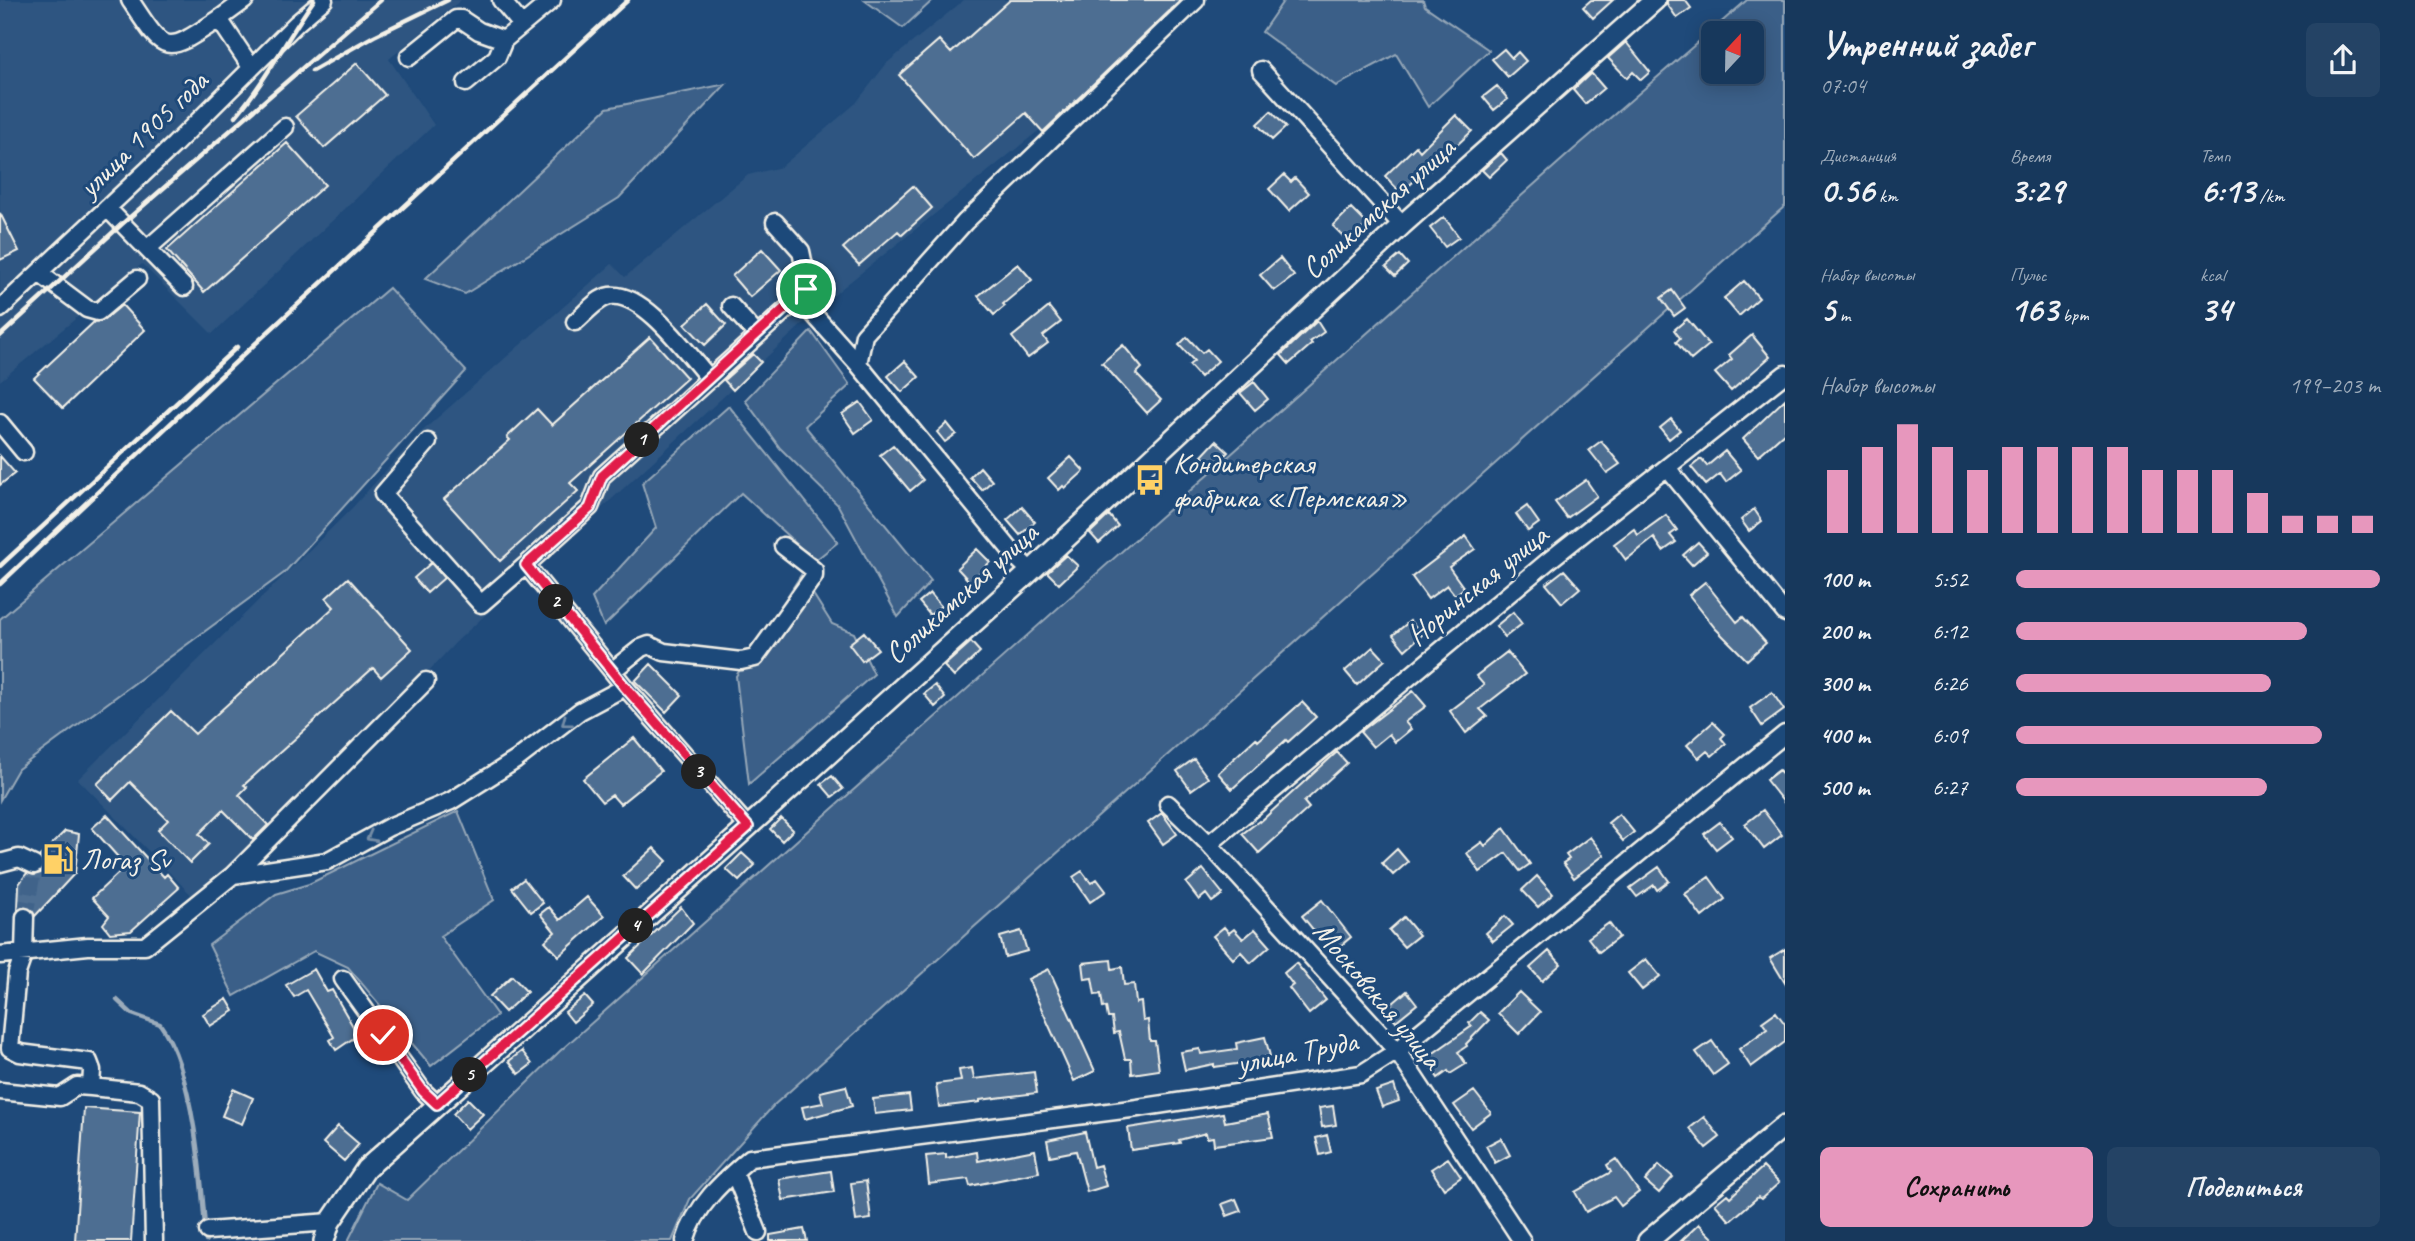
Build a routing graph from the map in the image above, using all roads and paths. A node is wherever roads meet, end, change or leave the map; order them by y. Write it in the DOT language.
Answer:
graph roads {
  1 [pos="130,0"];
  2 [pos="245,0"];
  3 [pos="324,0"];
  4 [pos="501,0"];
  5 [pos="552,0"];
  6 [pos="1196,0"];
  7 [pos="1645,4"];
  8 [pos="219,19"];
  9 [pos="522,25"];
  10 [pos="503,40"];
  11 [pos="409,57"];
  12 [pos="251,67"];
  13 [pos="1261,70"];
  14 [pos="466,83"];
  15 [pos="285,127"];
  16 [pos="107,208"];
  17 [pos="775,222"];
  18 [pos="1402,225"];
  19 [pos="147,249"];
  20 [pos="39,273"];
  21 [pos="137,279"];
  22 [pos="184,287"];
  23 [pos="799,298"];
  24 [pos="731,306"];
  25 [pos="0,309"];
  26 [pos="575,322"];
  27 [pos="757,335"];
  28 [pos="858,364"];
  29 [pos="1785,374"];
  30 [pos="710,379"];
  31 [pos="0,423"];
  32 [pos="428,442"];
  33 [pos="24,452"];
  34 [pos="1668,469"];
  35 [pos="783,546"];
  36 [pos="529,569"];
  37 [pos="1031,571"];
  38 [pos="1785,614"];
  39 [pos="612,671"];
  40 [pos="426,681"];
  41 [pos="625,687"];
  42 [pos="1785,734"];
  43 [pos="1168,804"];
  44 [pos="748,827"];
  45 [pos="1209,844"];
  46 [pos="0,863"];
  47 [pos="34,865"];
  48 [pos="233,875"];
  49 [pos="25,917"];
  50 [pos="24,953"];
  51 [pos="0,955"];
  52 [pos="343,979"];
  53 [pos="1397,1051"];
  54 [pos="91,1087"];
  55 [pos="0,1091"];
  56 [pos="437,1104"];
  57 [pos="1785,1125"];
  58 [pos="734,1172"];
  59 [pos="208,1231"];
  60 [pos="327,1232"];
  61 [pos="758,1233"];
  62 [pos="154,1241"];
  63 [pos="685,1241"];
  64 [pos="1522,1241"];
  65 [pos="1648,1241"];
  1 -- 8 [label="street"];
  2 -- 8 [label="street"];
  3 -- 12 [label="street, улица 1905 года"];
  4 -- 9 [label="street"];
  5 -- 9 [label="street"];
  6 -- 28 [label="street"];
  7 -- 18 [label="main road, Соликамская улица"];
  8 -- 12 [label="street"];
  9 -- 10 [label="street"];
  10 -- 11 [label="street"];
  10 -- 14 [label="street"];
  12 -- 16 [label="street, улица 1905 года"];
  13 -- 18 [label="street"];
  15 -- 19 [label="street"];
  16 -- 19 [label="street"];
  16 -- 20 [label="street, улица 1905 года"];
  17 -- 23 [label="street"];
  18 -- 37 [label="main road, Соликамская улица"];
  19 -- 22 [label="street"];
  20 -- 21 [label="street"];
  20 -- 25 [label="street, улица 1905 года"];
  23 -- 27 [label="street"];
  23 -- 28 [label="street"];
  24 -- 27 [label="street"];
  26 -- 30 [label="street"];
  27 -- 30 [label="street"];
  28 -- 37 [label="street"];
  29 -- 34 [label="street, Норинская улица"];
  30 -- 36 [label="street"];
  31 -- 33 [label="street"];
  32 -- 36 [label="street"];
  34 -- 38 [label="street"];
  34 -- 45 [label="street, Норинская улица"];
  35 -- 39 [label="street"];
  36 -- 39 [label="street"];
  37 -- 44 [label="main road, Соликамская улица"];
  39 -- 41 [label="street"];
  40 -- 48 [label="street"];
  41 -- 44 [label="street"];
  41 -- 48 [label="street, one-way"];
  42 -- 53 [label="street, улица Труда"];
  43 -- 45 [label="street, Московская улица"];
  44 -- 56 [label="main road, Соликамская улица"];
  45 -- 53 [label="street, Московская улица"];
  46 -- 47 [label="street"];
  48 -- 50 [label="street"];
  49 -- 50 [label="street"];
  50 -- 51 [label="street"];
  50 -- 54 [label="street"];
  52 -- 56 [label="street"];
  53 -- 58 [label="street, улица Труда"];
  53 -- 64 [label="street, Московская улица"];
  54 -- 55 [label="street"];
  54 -- 62 [label="street"];
  56 -- 60 [label="main road, Соликамская улица"];
  57 -- 65 [label="main road"];
  58 -- 61 [label="street"];
  58 -- 63 [label="street"];
  59 -- 60 [label="street"];
}
